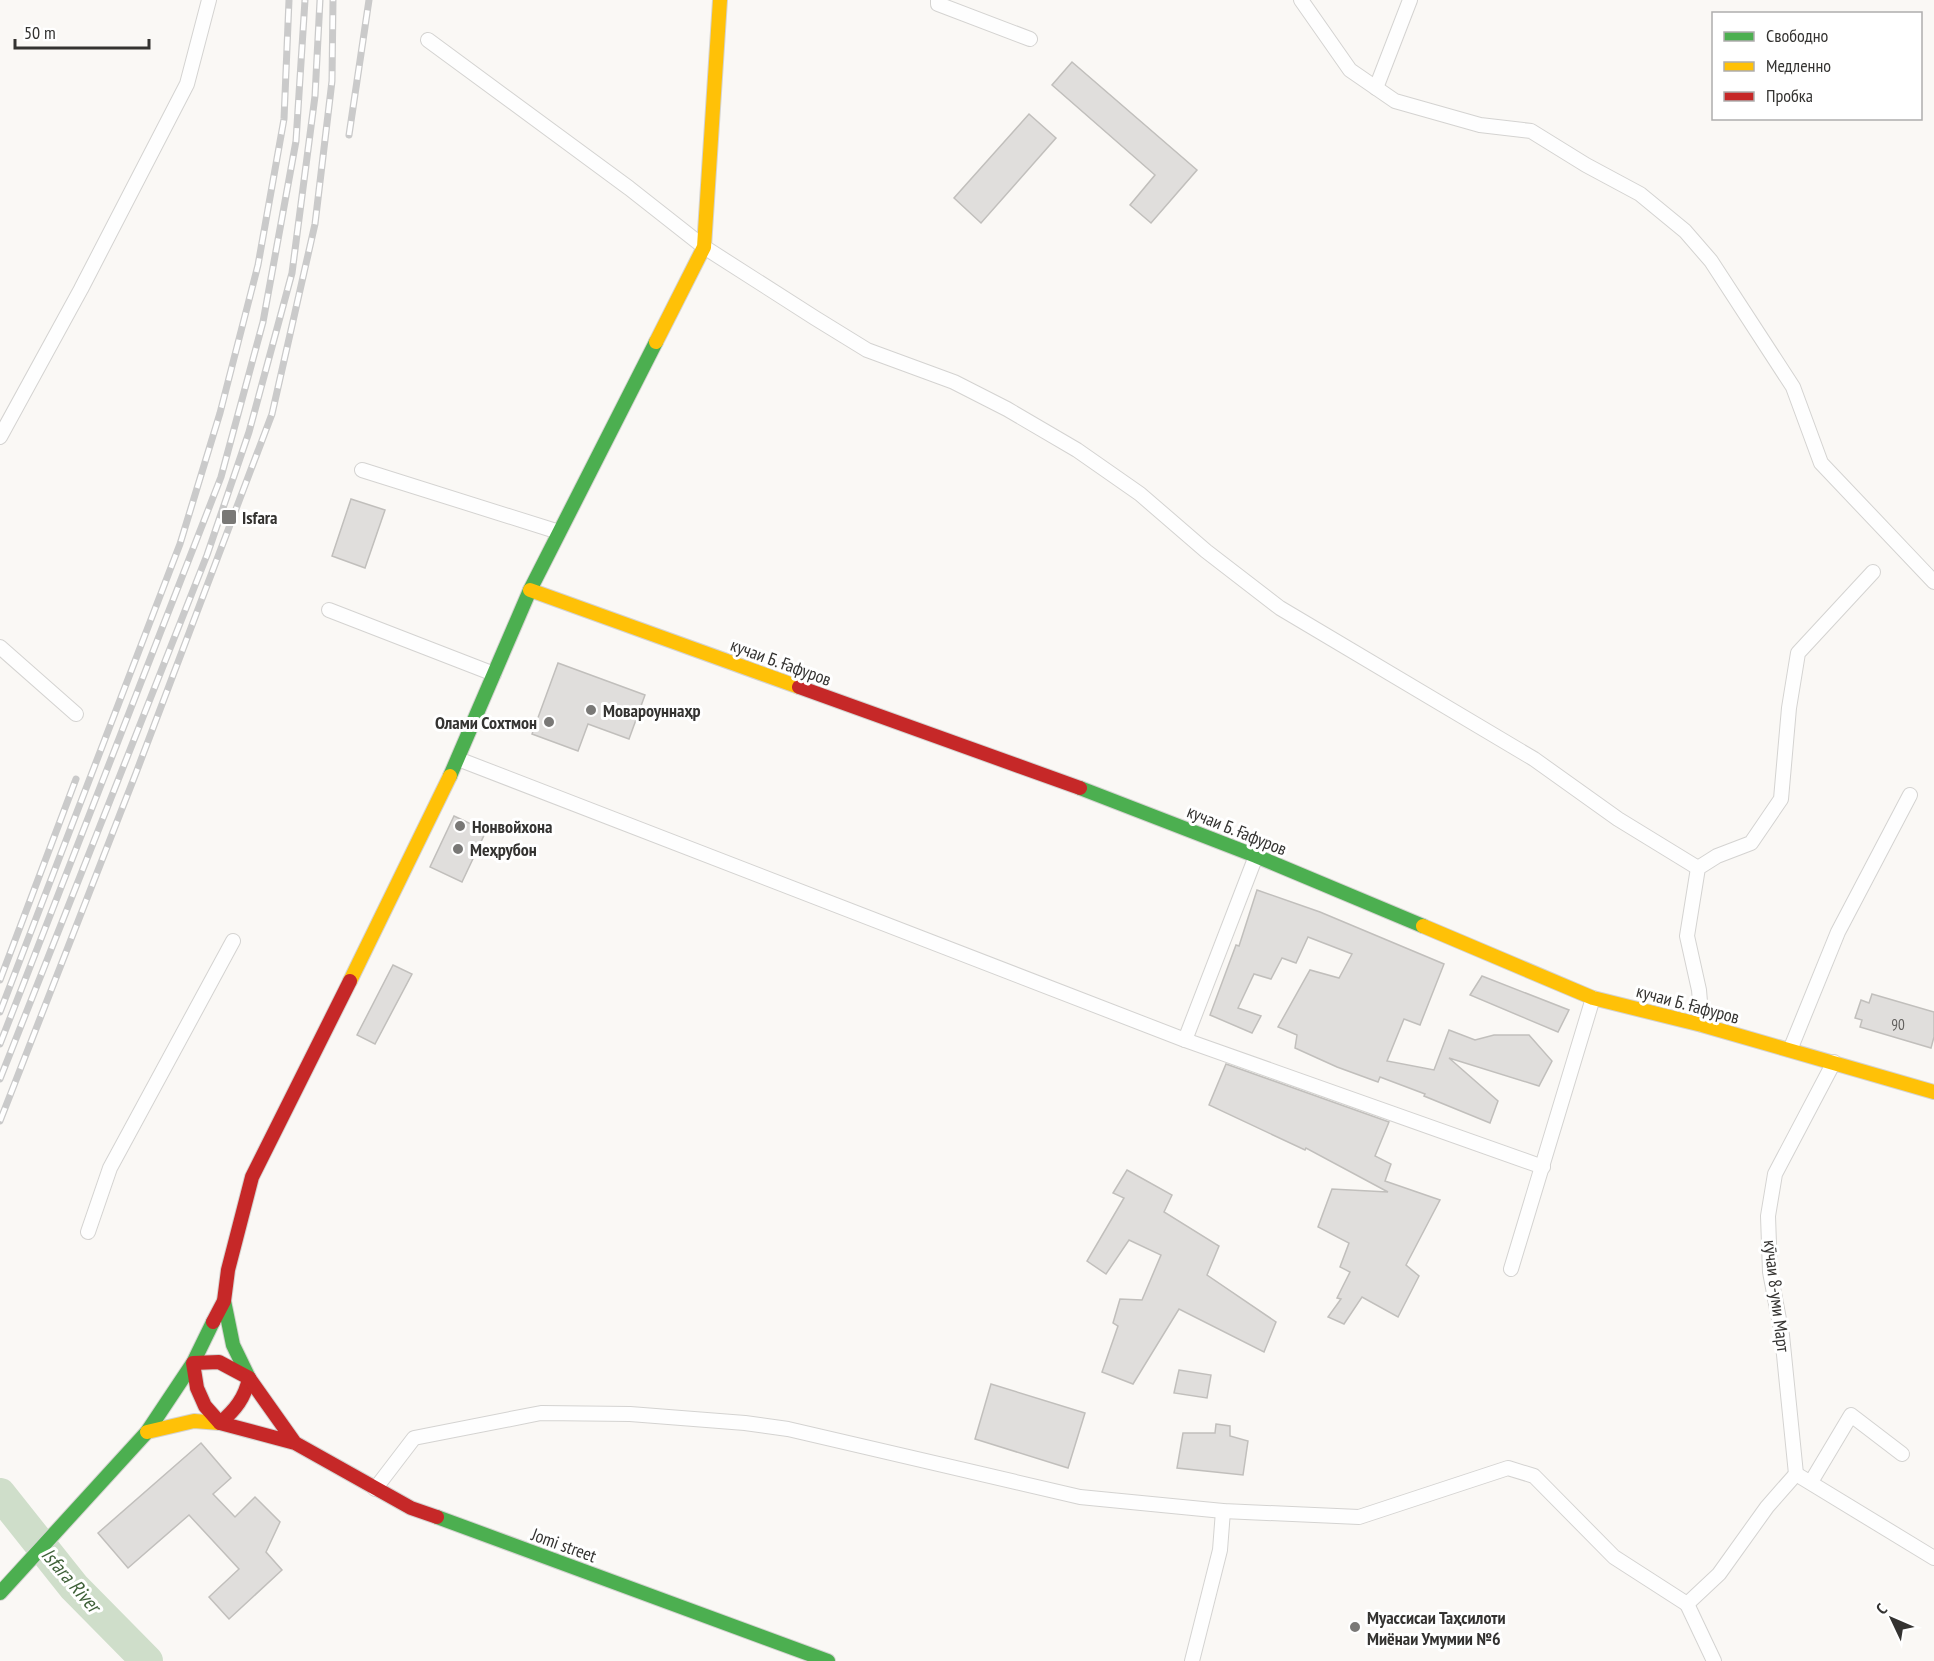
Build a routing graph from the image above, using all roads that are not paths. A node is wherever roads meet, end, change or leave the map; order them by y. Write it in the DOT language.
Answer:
graph roads {
  1 [pos="209,0"];
  2 [pos="720,0"];
  3 [pos="938,0"];
  4 [pos="1301,0"];
  5 [pos="1410,0"];
  6 [pos="1030,39"];
  7 [pos="428,40"];
  8 [pos="1376,88"];
  9 [pos="704,247"];
  10 [pos="0,437"];
  11 [pos="362,470"];
  12 [pos="559,532"];
  13 [pos="1874,572"];
  14 [pos="1934,582"];
  15 [pos="530,590"];
  16 [pos="329,610"];
  17 [pos="0,647"];
  18 [pos="494,674"];
  19 [pos="76,714"];
  20 [pos="458,759"];
  21 [pos="1910,795"];
  22 [pos="1256,856"];
  23 [pos="1698,868"];
  24 [pos="233,941"];
  25 [pos="1593,998"];
  26 [pos="1702,1025"];
  27 [pos="1185,1040"];
  28 [pos="1790,1050"];
  29 [pos="1834,1062"];
  30 [pos="1934,1092"];
  31 [pos="1543,1167"];
  32 [pos="88,1232"];
  33 [pos="1511,1269"];
  34 [pos="224,1301"];
  35 [pos="193,1363"];
  36 [pos="249,1378"];
  37 [pos="220,1424"];
  38 [pos="147,1432"];
  39 [pos="295,1443"];
  40 [pos="1902,1454"];
  41 [pos="1796,1474"];
  42 [pos="1811,1482"];
  43 [pos="375,1489"];
  44 [pos="1222,1511"];
  45 [pos="1934,1558"];
  46 [pos="0,1593"];
  47 [pos="1687,1604"];
  48 [pos="828,1661"];
  49 [pos="1192,1661"];
  50 [pos="1714,1661"];
  1 -- 10 [label="street"];
  2 -- 9 [label="main road"];
  3 -- 6 [label="street"];
  4 -- 8 [label="street"];
  5 -- 8 [label="street"];
  7 -- 9 [label="street"];
  8 -- 14 [label="street"];
  9 -- 12 [label="main road"];
  9 -- 23 [label="street"];
  11 -- 12 [label="street"];
  12 -- 15 [label="main road"];
  13 -- 23 [label="street"];
  15 -- 18 [label="main road"];
  15 -- 22 [label="main road, кучаи Б. Ғафуров"];
  16 -- 18 [label="street"];
  17 -- 19 [label="street"];
  18 -- 20 [label="main road"];
  20 -- 27 [label="street"];
  20 -- 34 [label="main road"];
  21 -- 28 [label="street"];
  22 -- 25 [label="main road, кучаи Б. Ғафуров"];
  22 -- 27 [label="street"];
  23 -- 26 [label="street"];
  24 -- 32 [label="street"];
  25 -- 26 [label="main road, кучаи Б. Ғафуров"];
  25 -- 31 [label="street"];
  26 -- 28 [label="main road, кучаи Б. Ғафуров"];
  27 -- 31 [label="street"];
  28 -- 29 [label="main road, кучаи Б. Ғафуров"];
  29 -- 30 [label="main road, кучаи Б. Ғафуров"];
  29 -- 41 [label="street, кӯчаи 8-уми Март"];
  31 -- 33 [label="street"];
  34 -- 35 [label="main road"];
  34 -- 36 [label="main road"];
  35 -- 36 [label="main road, Jomi street"];
  35 -- 37 [label="main road"];
  35 -- 38 [label="main road"];
  36 -- 37 [label="main road"];
  36 -- 39 [label="main road, Jomi street"];
  37 -- 38 [label="main road, Jomi street"];
  37 -- 39 [label="main road, Jomi street"];
  38 -- 46 [label="main road"];
  39 -- 43 [label="main road, Jomi street"];
  40 -- 42 [label="street"];
  41 -- 42 [label="street"];
  41 -- 47 [label="street"];
  42 -- 45 [label="street"];
  43 -- 44 [label="street"];
  43 -- 48 [label="main road, Jomi street"];
  44 -- 47 [label="street"];
  44 -- 49 [label="street"];
  47 -- 50 [label="street"];
}
